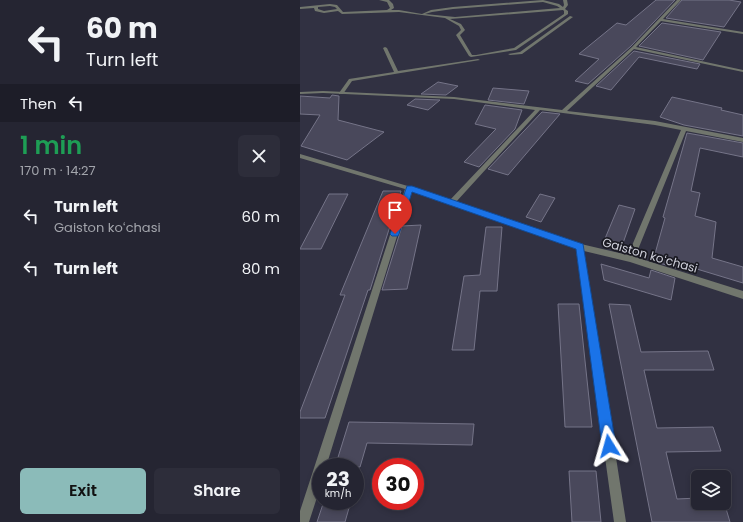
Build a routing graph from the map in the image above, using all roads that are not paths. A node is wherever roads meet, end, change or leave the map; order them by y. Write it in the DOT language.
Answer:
graph roads {
  1 [pos="324,0"];
  2 [pos="381,0"];
  3 [pos="565,0"];
  4 [pos="671,0"];
  5 [pos="515,1"];
  6 [pos="677,1"];
  7 [pos="316,6"];
  8 [pos="323,6"];
  9 [pos="300,8"];
  10 [pos="564,9"];
  11 [pos="338,10"];
  12 [pos="388,11"];
  13 [pos="423,14"];
  14 [pos="572,17"];
  15 [pos="446,18"];
  16 [pos="661,20"];
  17 [pos="743,33"];
  18 [pos="385,48"];
  19 [pos="633,48"];
  20 [pos="743,71"];
  21 [pos="397,73"];
  22 [pos="300,93"];
  23 [pos="341,93"];
  24 [pos="539,108"];
  25 [pos="564,111"];
  26 [pos="684,129"];
  27 [pos="743,140"];
  28 [pos="300,156"];
  29 [pos="409,188"];
  30 [pos="452,203"];
  31 [pos="580,247"];
  32 [pos="630,259"];
  33 [pos="743,295"];
  34 [pos="303,522"];
  35 [pos="620,522"];
  1 -- 8 [label="street"];
  2 -- 12 [label="street"];
  3 -- 10 [label="street"];
  4 -- 6 [label="street"];
  5 -- 10 [label="street"];
  5 -- 13 [label="street"];
  6 -- 16 [label="street"];
  7 -- 8 [label="street"];
  7 -- 9 [label="street"];
  7 -- 11 [label="street"];
  8 -- 11 [label="street"];
  10 -- 15 [label="street"];
  10 -- 15 [label="street"];
  11 -- 12 [label="street"];
  12 -- 13 [label="street"];
  13 -- 15 [label="street"];
  14 -- 21 [label="street"];
  16 -- 17 [label="street"];
  16 -- 19 [label="street"];
  18 -- 21 [label="street"];
  19 -- 20 [label="street"];
  19 -- 25 [label="street"];
  21 -- 23 [label="street"];
  22 -- 23 [label="street"];
  23 -- 24 [label="street"];
  24 -- 25 [label="street"];
  24 -- 30 [label="street"];
  25 -- 26 [label="street"];
  26 -- 27 [label="street"];
  26 -- 32 [label="street"];
  28 -- 29 [label="street, Gaiston koʻchasi"];
  29 -- 30 [label="street, Gaiston koʻchasi"];
  29 -- 34 [label="street"];
  30 -- 31 [label="street, Gaiston koʻchasi"];
  31 -- 32 [label="street, Gaiston koʻchasi"];
  31 -- 35 [label="street"];
  32 -- 33 [label="street, Gaiston koʻchasi"];
}
